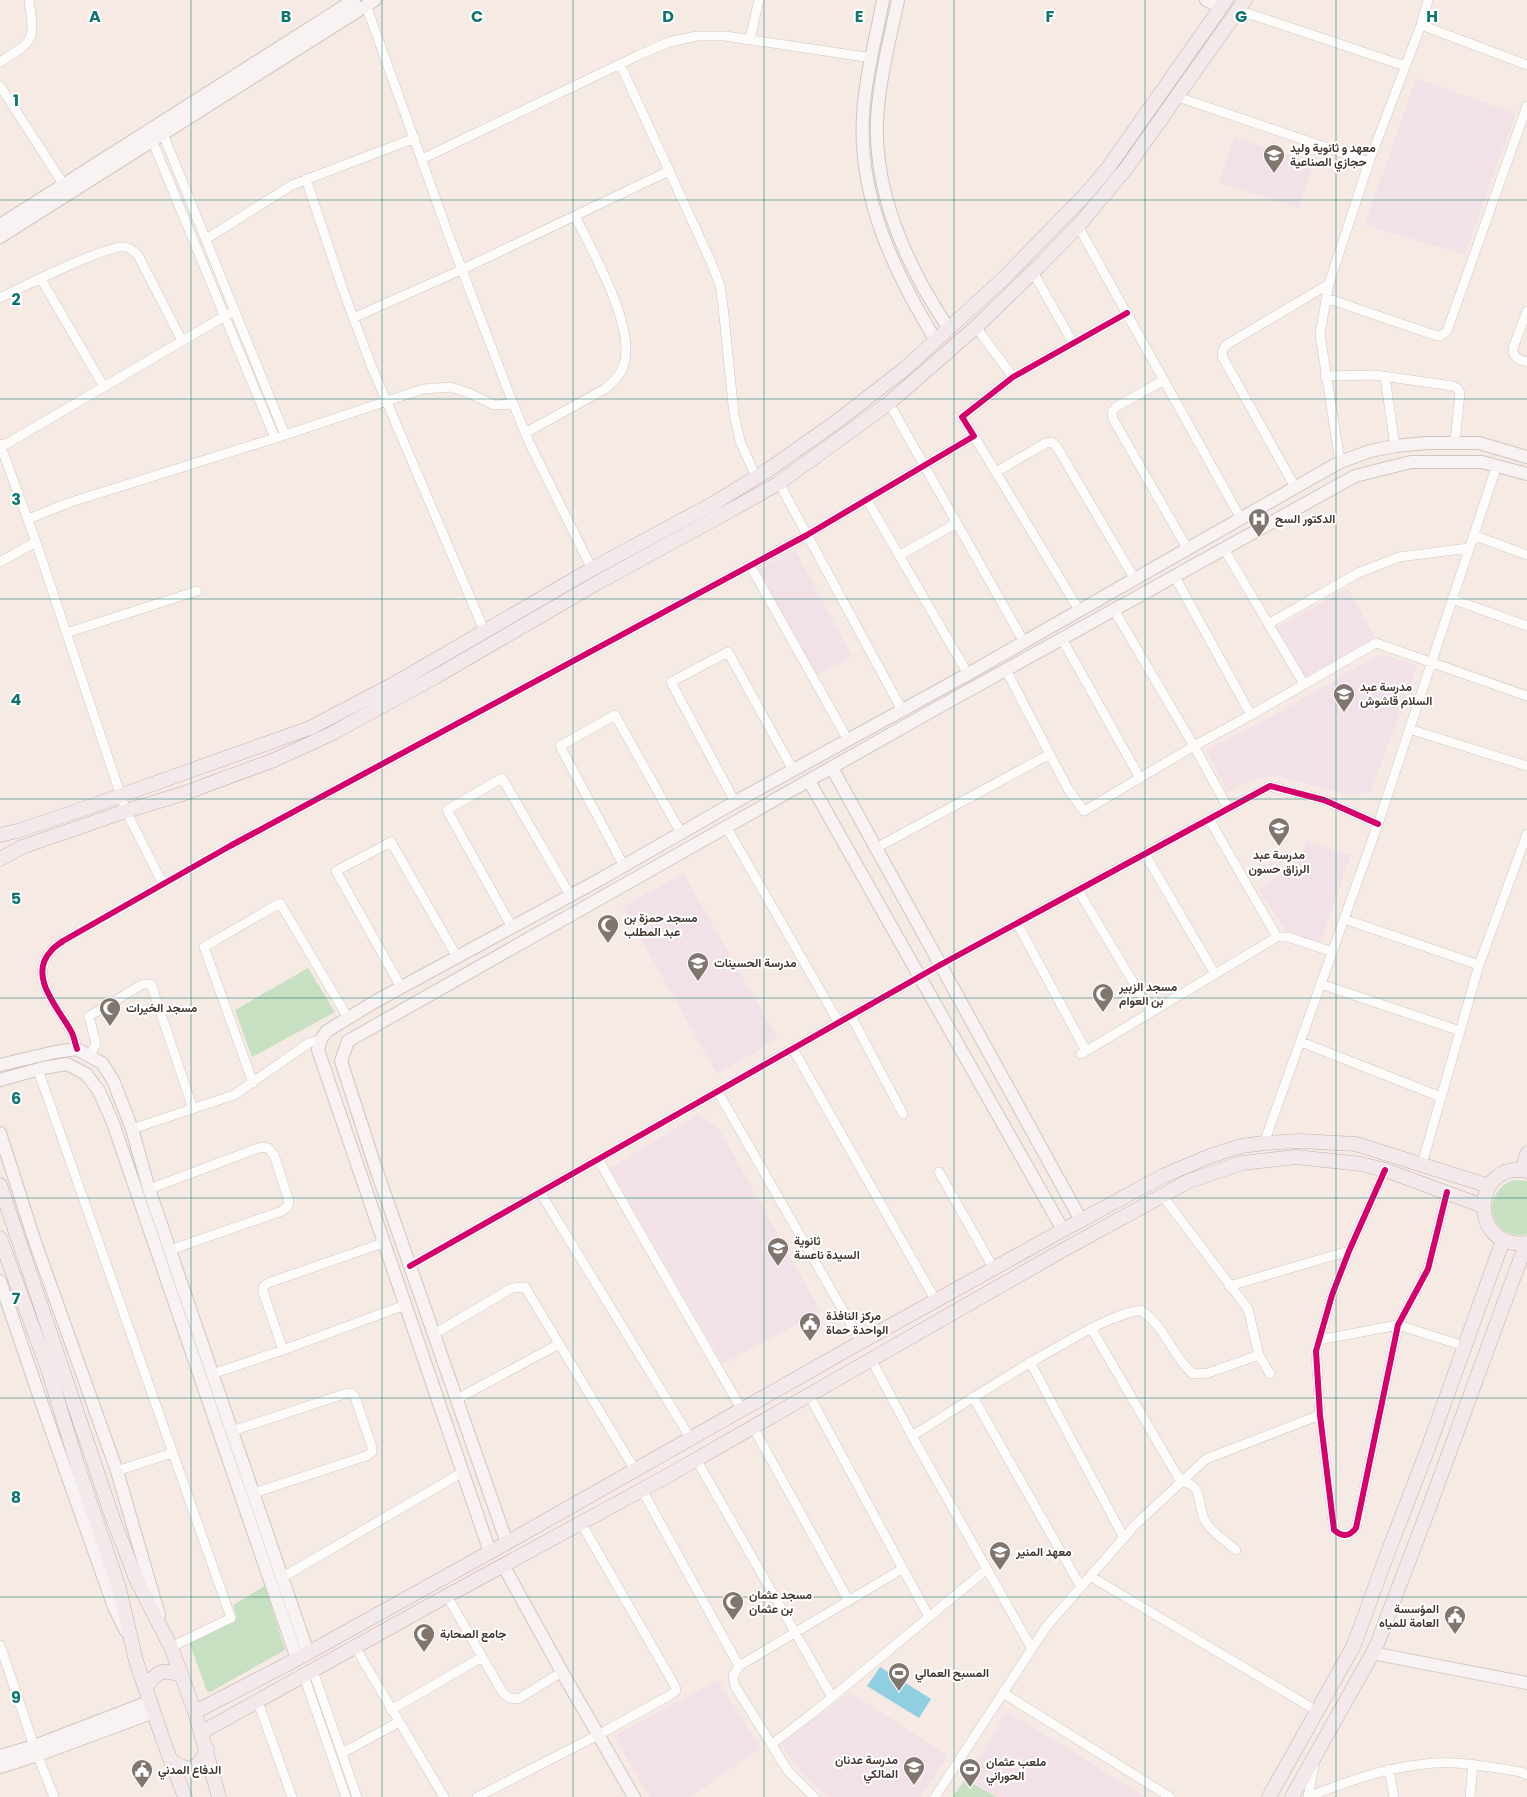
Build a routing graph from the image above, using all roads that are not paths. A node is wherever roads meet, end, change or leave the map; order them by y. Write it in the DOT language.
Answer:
graph roads {
  1 [pos="28,0"];
  2 [pos="760,0"];
  3 [pos="883,0"];
  4 [pos="898,0"];
  5 [pos="1206,0"];
  6 [pos="1428,0"];
  7 [pos="365,2"];
  8 [pos="1223,3"];
  9 [pos="1241,5"];
  10 [pos="1421,25"];
  11 [pos="750,39"];
  12 [pos="872,58"];
  13 [pos="0,62"];
  14 [pos="620,64"];
  15 [pos="1527,65"];
  16 [pos="1405,66"];
  17 [pos="0,86"];
  18 [pos="1178,97"];
  19 [pos="1527,106"];
  20 [pos="158,137"];
  21 [pos="415,138"];
  22 [pos="422,159"];
  23 [pos="1369,162"];
  24 [pos="669,171"];
  25 [pos="306,179"];
  26 [pos="64,185"];
  27 [pos="575,216"];
  28 [pos="0,225"];
  29 [pos="1078,226"];
  30 [pos="0,237"];
  31 [pos="206,239"];
  32 [pos="461,270"];
  33 [pos="1033,272"];
  34 [pos="41,279"];
  35 [pos="1329,284"];
  36 [pos="0,298"];
  37 [pos="1326,298"];
  38 [pos="234,310"];
  39 [pos="1527,311"];
  40 [pos="1127,313"];
  41 [pos="225,316"];
  42 [pos="353,318"];
  43 [pos="976,328"];
  44 [pos="949,329"];
  45 [pos="936,340"];
  46 [pos="182,341"];
  47 [pos="1073,343"];
  48 [pos="1527,362"];
  49 [pos="1325,376"];
  50 [pos="1013,377"];
  51 [pos="1385,377"];
  52 [pos="1164,380"];
  53 [pos="104,387"];
  54 [pos="385,401"];
  55 [pos="889,403"];
  56 [pos="513,404"];
  57 [pos="525,433"];
  58 [pos="285,435"];
  59 [pos="974,436"];
  60 [pos="275,438"];
  61 [pos="1455,442"];
  62 [pos="1,446"];
  63 [pos="1395,446"];
  64 [pos="1527,456"];
  65 [pos="1340,462"];
  66 [pos="1497,465"];
  67 [pos="924,466"];
  68 [pos="996,472"];
  69 [pos="1527,474"];
  70 [pos="756,478"];
  71 [pos="778,483"];
  72 [pos="1294,487"];
  73 [pos="867,500"];
  74 [pos="1240,517"];
  75 [pos="28,519"];
  76 [pos="957,523"];
  77 [pos="807,535"];
  78 [pos="1473,535"];
  79 [pos="36,542"];
  80 [pos="1187,548"];
  81 [pos="1469,548"];
  82 [pos="1224,549"];
  83 [pos="900,555"];
  84 [pos="1527,556"];
  85 [pos="0,562"];
  86 [pos="751,566"];
  87 [pos="592,569"];
  88 [pos="1174,576"];
  89 [pos="1134,578"];
  90 [pos="197,591"];
  91 [pos="1452,599"];
  92 [pos="1079,610"];
  93 [pos="1114,610"];
  94 [pos="1268,624"];
  95 [pos="1527,626"];
  96 [pos="484,630"];
  97 [pos="66,633"];
  98 [pos="1062,639"];
  99 [pos="1024,642"];
  100 [pos="1431,663"];
  101 [pos="1006,670"];
  102 [pos="968,674"];
  103 [pos="1304,684"];
  104 [pos="1527,696"];
  105 [pos="902,710"];
  106 [pos="1251,715"];
  107 [pos="1409,729"];
  108 [pos="848,740"];
  109 [pos="1194,746"];
  110 [pos="1050,754"];
  111 [pos="1527,766"];
  112 [pos="832,768"];
  113 [pos="793,770"];
  114 [pos="1140,778"];
  115 [pos="809,781"];
  116 [pos="120,795"];
  117 [pos="735,802"];
  118 [pos="1228,808"];
  119 [pos="126,811"];
  120 [pos="1209,819"];
  121 [pos="1378,824"];
  122 [pos="727,828"];
  123 [pos="681,833"];
  124 [pos="1527,834"];
  125 [pos="0,835"];
  126 [pos="876,848"];
  127 [pos="1145,854"];
  128 [pos="0,859"];
  129 [pos="624,866"];
  130 [pos="163,884"];
  131 [pos="1078,890"];
  132 [pos="570,895"];
  133 [pos="1344,920"];
  134 [pos="1017,923"];
  135 [pos="512,927"];
  136 [pos="1277,937"];
  137 [pos="1333,952"];
  138 [pos="457,957"];
  139 [pos="940,965"];
  140 [pos="1479,965"];
  141 [pos="1215,974"];
  142 [pos="919,977"];
  143 [pos="1321,984"];
  144 [pos="401,987"];
  145 [pos="1150,1012"];
  146 [pos="851,1016"];
  147 [pos="348,1018"];
  148 [pos="839,1023"];
  149 [pos="1460,1031"];
  150 [pos="321,1039"];
  151 [pos="1300,1042"];
  152 [pos="77,1049"];
  153 [pos="793,1049"];
  154 [pos="89,1056"];
  155 [pos="0,1065"];
  156 [pos="38,1070"];
  157 [pos="0,1080"];
  158 [pos="253,1082"];
  159 [pos="718,1092"];
  160 [pos="1441,1097"];
  161 [pos="193,1109"];
  162 [pos="903,1114"];
  163 [pos="132,1129"];
  164 [pos="0,1133"];
  165 [pos="1264,1143"];
  166 [pos="1527,1154"];
  167 [pos="598,1160"];
  168 [pos="1422,1164"];
  169 [pos="1385,1170"];
  170 [pos="1524,1170"];
  171 [pos="938,1172"];
  172 [pos="0,1185"];
  173 [pos="1489,1186"];
  174 [pos="149,1189"];
  175 [pos="540,1192"];
  176 [pos="1447,1192"];
  177 [pos="1162,1195"];
  178 [pos="1483,1206"];
  179 [pos="1087,1217"];
  180 [pos="1063,1230"];
  181 [pos="1101,1230"];
  182 [pos="0,1238"];
  183 [pos="1048,1239"];
  184 [pos="1503,1240"];
  185 [pos="383,1243"];
  186 [pos="1526,1243"];
  187 [pos="170,1250"];
  188 [pos="1349,1251"];
  189 [pos="1056,1254"];
  190 [pos="410,1266"];
  191 [pos="994,1270"];
  192 [pos="0,1280"];
  193 [pos="1229,1286"];
  194 [pos="936,1301"];
  195 [pos="405,1305"];
  196 [pos="1398,1325"];
  197 [pos="1091,1328"];
  198 [pos="434,1334"];
  199 [pos="1319,1340"];
  200 [pos="861,1342"];
  201 [pos="559,1344"];
  202 [pos="1464,1346"];
  203 [pos="283,1350"];
  204 [pos="1259,1355"];
  205 [pos="871,1359"];
  206 [pos="1030,1362"];
  207 [pos="212,1374"];
  208 [pos="1270,1374"];
  209 [pos="809,1395"];
  210 [pos="973,1397"];
  211 [pos="457,1400"];
  212 [pos="742,1410"];
  213 [pos="1320,1415"];
  214 [pos="718,1424"];
  215 [pos="753,1427"];
  216 [pos="232,1431"];
  217 [pos="912,1436"];
  218 [pos="691,1439"];
  219 [pos="729,1440"];
  220 [pos="172,1453"];
  221 [pos="696,1459"];
  222 [pos="635,1470"];
  223 [pos="116,1471"];
  224 [pos="463,1472"];
  225 [pos="1181,1482"];
  226 [pos="642,1490"];
  227 [pos="254,1492"];
  228 [pos="581,1523"];
  229 [pos="528,1530"];
  230 [pos="1124,1538"];
  231 [pos="507,1543"];
  232 [pos="539,1546"];
  233 [pos="1236,1550"];
  234 [pos="490,1552"];
  235 [pos="503,1565"];
  236 [pos="902,1568"];
  237 [pos="987,1569"];
  238 [pos="1090,1576"];
  239 [pos="283,1577"];
  240 [pos="1081,1587"];
  241 [pos="447,1596"];
  242 [pos="409,1597"];
  243 [pos="849,1601"];
  244 [pos="419,1611"];
  245 [pos="929,1617"];
  246 [pos="795,1634"];
  247 [pos="168,1641"];
  248 [pos="0,1645"];
  249 [pos="133,1646"];
  250 [pos="355,1648"];
  251 [pos="1032,1649"];
  252 [pos="1374,1650"];
  253 [pos="302,1656"];
  254 [pos="482,1657"];
  255 [pos="739,1666"];
  256 [pos="562,1672"];
  257 [pos="308,1674"];
  258 [pos="182,1676"];
  259 [pos="1527,1677"];
  260 [pos="1527,1684"];
  261 [pos="1003,1693"];
  262 [pos="832,1697"];
  263 [pos="150,1700"];
  264 [pos="258,1702"];
  265 [pos="391,1710"];
  266 [pos="1317,1711"];
  267 [pos="195,1712"];
  268 [pos="399,1722"];
  269 [pos="202,1732"];
  270 [pos="598,1735"];
  271 [pos="772,1744"];
  272 [pos="207,1749"];
  273 [pos="36,1750"];
  274 [pos="342,1753"];
  275 [pos="0,1756"];
  276 [pos="1315,1757"];
  277 [pos="171,1760"];
  278 [pos="1472,1764"];
  279 [pos="0,1768"];
  280 [pos="1389,1769"];
  281 [pos="1527,1775"];
  282 [pos="54,1797"];
  283 [pos="185,1797"];
  284 [pos="219,1797"];
  285 [pos="292,1797"];
  286 [pos="346,1797"];
  287 [pos="357,1797"];
  288 [pos="444,1797"];
  289 [pos="477,1797"];
  290 [pos="634,1797"];
  291 [pos="814,1797"];
  292 [pos="935,1797"];
  293 [pos="1170,1797"];
  294 [pos="1269,1797"];
  295 [pos="1292,1797"];
  296 [pos="1308,1797"];
  297 [pos="1394,1797"];
  298 [pos="1470,1797"];
  1 -- 13 [label="street"];
  2 -- 11 [label="street"];
  3 -- 12 [label="main road"];
  4 -- 44 [label="main road"];
  5 -- 8 [label="main road"];
  6 -- 10 [label="street"];
  7 -- 20 [label="main road"];
  7 -- 21 [label="street"];
  7 -- 26 [label="main road"];
  8 -- 44 [label="main road"];
  9 -- 16 [label="street"];
  9 -- 18 [label="main road"];
  10 -- 15 [label="street"];
  10 -- 16 [label="street"];
  11 -- 12 [label="street"];
  11 -- 14 [label="street"];
  12 -- 45 [label="main road"];
  14 -- 22 [label="street"];
  14 -- 24 [label="street"];
  16 -- 23 [label="street"];
  17 -- 26 [label="street"];
  18 -- 23 [label="street"];
  18 -- 29 [label="main road"];
  19 -- 37 [label="street"];
  20 -- 30 [label="main road"];
  20 -- 31 [label="street"];
  20 -- 41 [label="street"];
  21 -- 22 [label="street"];
  21 -- 25 [label="street"];
  22 -- 32 [label="street"];
  23 -- 35 [label="street"];
  24 -- 27 [label="street"];
  24 -- 70 [label="street"];
  25 -- 31 [label="street"];
  25 -- 42 [label="street"];
  26 -- 28 [label="main road"];
  27 -- 32 [label="street"];
  27 -- 57 [label="street"];
  29 -- 33 [label="main road"];
  29 -- 40 [label="street"];
  31 -- 38 [label="street"];
  32 -- 42 [label="street"];
  32 -- 56 [label="street"];
  33 -- 43 [label="main road"];
  33 -- 47 [label="street"];
  34 -- 36 [label="street"];
  34 -- 46 [label="street"];
  34 -- 53 [label="street"];
  35 -- 37 [label="street"];
  35 -- 72 [label="street"];
  37 -- 49 [label="street"];
  38 -- 41 [label="street"];
  38 -- 58 [label="street"];
  39 -- 48 [label="street"];
  40 -- 47 [label="street"];
  40 -- 52 [label="street"];
  41 -- 46 [label="street"];
  41 -- 60 [label="street"];
  42 -- 54 [label="street"];
  43 -- 50 [label="street"];
  43 -- 55 [label="main road"];
  44 -- 45 [label="main road"];
  45 -- 70 [label="main road"];
  46 -- 53 [label="street"];
  47 -- 50 [label="street"];
  49 -- 51 [label="street"];
  49 -- 65 [label="street"];
  50 -- 59 [label="street"];
  51 -- 61 [label="street"];
  51 -- 63 [label="street"];
  52 -- 74 [label="street"];
  52 -- 80 [label="street"];
  53 -- 62 [label="street"];
  54 -- 56 [label="street"];
  54 -- 58 [label="street"];
  54 -- 96 [label="street"];
  55 -- 67 [label="street"];
  55 -- 71 [label="main road"];
  56 -- 57 [label="street"];
  57 -- 87 [label="street"];
  58 -- 60 [label="street"];
  59 -- 67 [label="street"];
  59 -- 68 [label="street"];
  60 -- 75 [label="street"];
  61 -- 63 [label="main road"];
  61 -- 64 [label="main road"];
  62 -- 75 [label="street"];
  63 -- 65 [label="main road"];
  65 -- 72 [label="main road"];
  66 -- 69 [label="main road"];
  66 -- 78 [label="street"];
  66 -- 82 [label="main road"];
  67 -- 73 [label="street"];
  67 -- 76 [label="street"];
  68 -- 89 [label="street"];
  68 -- 92 [label="street"];
  70 -- 87 [label="main road"];
  71 -- 77 [label="street"];
  71 -- 119 [label="main road"];
  72 -- 74 [label="main road"];
  73 -- 77 [label="street"];
  73 -- 83 [label="street"];
  74 -- 80 [label="main road"];
  75 -- 79 [label="street"];
  76 -- 83 [label="street"];
  76 -- 99 [label="street"];
  77 -- 86 [label="street"];
  77 -- 105 [label="street"];
  78 -- 81 [label="street"];
  78 -- 84 [label="street"];
  79 -- 85 [label="street"];
  79 -- 97 [label="street"];
  80 -- 89 [label="main road"];
  81 -- 91 [label="street"];
  81 -- 94 [label="street"];
  82 -- 88 [label="main road"];
  82 -- 94 [label="street"];
  83 -- 102 [label="street"];
  86 -- 108 [label="street"];
  86 -- 130 [label="street"];
  87 -- 96 [label="main road"];
  88 -- 93 [label="main road"];
  88 -- 106 [label="street"];
  89 -- 92 [label="main road"];
  90 -- 97 [label="street"];
  91 -- 95 [label="street"];
  91 -- 100 [label="street"];
  92 -- 99 [label="main road"];
  93 -- 98 [label="main road"];
  93 -- 109 [label="street"];
  94 -- 103 [label="street"];
  96 -- 116 [label="main road"];
  97 -- 116 [label="street"];
  98 -- 101 [label="main road"];
  98 -- 114 [label="street"];
  99 -- 102 [label="main road"];
  100 -- 103 [label="street"];
  100 -- 104 [label="street"];
  100 -- 107 [label="street"];
  101 -- 110 [label="street"];
  101 -- 112 [label="main road"];
  102 -- 105 [label="main road"];
  103 -- 106 [label="street"];
  105 -- 108 [label="main road"];
  106 -- 109 [label="street"];
  107 -- 111 [label="street"];
  107 -- 121 [label="street"];
  108 -- 113 [label="main road"];
  109 -- 114 [label="street"];
  109 -- 118 [label="street"];
  110 -- 114 [label="street"];
  110 -- 126 [label="street"];
  112 -- 115 [label="main road"];
  112 -- 126 [label="main road"];
  113 -- 117 [label="main road"];
  113 -- 117 [label="street"];
  115 -- 122 [label="main road"];
  115 -- 142 [label="main road"];
  116 -- 119 [label="street"];
  116 -- 125 [label="main road"];
  117 -- 123 [label="main road"];
  118 -- 120 [label="street"];
  118 -- 121 [label="street"];
  119 -- 128 [label="main road"];
  119 -- 130 [label="street"];
  120 -- 127 [label="street"];
  120 -- 136 [label="street"];
  121 -- 133 [label="street"];
  122 -- 148 [label="street"];
  122 -- 190 [label="main road"];
  123 -- 129 [label="main road"];
  123 -- 129 [label="street"];
  124 -- 140 [label="street"];
  126 -- 139 [label="main road"];
  127 -- 131 [label="street"];
  127 -- 141 [label="street"];
  129 -- 132 [label="main road"];
  130 -- 152 [label="street"];
  131 -- 134 [label="street"];
  131 -- 145 [label="street"];
  132 -- 135 [label="main road"];
  132 -- 135 [label="street"];
  133 -- 137 [label="street"];
  133 -- 140 [label="street"];
  134 -- 139 [label="street"];
  134 -- 145 [label="street"];
  135 -- 138 [label="main road"];
  136 -- 137 [label="street"];
  136 -- 141 [label="street"];
  137 -- 143 [label="street"];
  138 -- 144 [label="main road"];
  138 -- 144 [label="street"];
  139 -- 142 [label="street"];
  139 -- 179 [label="main road"];
  140 -- 149 [label="street"];
  141 -- 145 [label="street"];
  142 -- 146 [label="street"];
  142 -- 180 [label="main road"];
  143 -- 149 [label="street"];
  143 -- 151 [label="street"];
  144 -- 147 [label="main road"];
  146 -- 148 [label="street"];
  146 -- 162 [label="street"];
  147 -- 150 [label="main road"];
  147 -- 158 [label="street"];
  148 -- 153 [label="street"];
  149 -- 160 [label="street"];
  150 -- 158 [label="street"];
  150 -- 185 [label="main road"];
  151 -- 160 [label="street"];
  151 -- 165 [label="street"];
  152 -- 154 [label="main road"];
  152 -- 155 [label="main road"];
  153 -- 159 [label="street"];
  153 -- 194 [label="street"];
  154 -- 161 [label="street"];
  154 -- 163 [label="main road"];
  156 -- 157 [label="main road"];
  156 -- 220 [label="street"];
  156 -- 253 [label="main road"];
  158 -- 161 [label="street"];
  159 -- 167 [label="street"];
  159 -- 200 [label="street"];
  160 -- 168 [label="street"];
  161 -- 163 [label="street"];
  163 -- 174 [label="main road"];
  164 -- 223 [label="main road"];
  165 -- 168 [label="main road"];
  165 -- 179 [label="main road"];
  166 -- 170 [label="main road"];
  167 -- 175 [label="street"];
  167 -- 212 [label="street"];
  168 -- 173 [label="main road"];
  169 -- 176 [label="main road"];
  169 -- 177 [label="main road"];
  169 -- 188 [label="street"];
  170 -- 173 [label="main road"];
  171 -- 191 [label="street"];
  172 -- 247 [label="main road"];
  173 -- 178 [label="main road"];
  174 -- 187 [label="main road"];
  174 -- 187 [label="street"];
  175 -- 190 [label="street"];
  175 -- 218 [label="street"];
  176 -- 178 [label="main road"];
  176 -- 196 [label="street"];
  177 -- 181 [label="main road"];
  177 -- 193 [label="street"];
  178 -- 184 [label="main road"];
  179 -- 180 [label="main road"];
  179 -- 181 [label="main road"];
  180 -- 183 [label="main road"];
  181 -- 189 [label="main road"];
  182 -- 249 [label="main road"];
  183 -- 189 [label="main road"];
  183 -- 191 [label="main road"];
  184 -- 186 [label="main road"];
  184 -- 202 [label="main road"];
  185 -- 195 [label="main road"];
  185 -- 203 [label="street"];
  186 -- 252 [label="main road"];
  187 -- 207 [label="main road"];
  188 -- 193 [label="street"];
  188 -- 199 [label="street"];
  189 -- 205 [label="main road"];
  190 -- 198 [label="main road"];
  191 -- 194 [label="main road"];
  192 -- 249 [label="main road"];
  193 -- 204 [label="street"];
  194 -- 200 [label="main road"];
  195 -- 203 [label="street"];
  195 -- 224 [label="main road"];
  196 -- 199 [label="street"];
  196 -- 202 [label="street"];
  196 -- 213 [label="street"];
  197 -- 204 [label="street"];
  197 -- 206 [label="street"];
  197 -- 225 [label="street"];
  198 -- 201 [label="street"];
  198 -- 211 [label="main road"];
  199 -- 213 [label="street"];
  200 -- 212 [label="main road"];
  201 -- 211 [label="street"];
  201 -- 222 [label="street"];
  202 -- 266 [label="main road"];
  203 -- 207 [label="street"];
  204 -- 208 [label="street"];
  205 -- 209 [label="main road"];
  205 -- 217 [label="street"];
  206 -- 210 [label="street"];
  206 -- 230 [label="street"];
  207 -- 216 [label="main road"];
  209 -- 215 [label="main road"];
  209 -- 236 [label="street"];
  210 -- 217 [label="street"];
  210 -- 240 [label="street"];
  211 -- 231 [label="main road"];
  212 -- 214 [label="main road"];
  213 -- 225 [label="street"];
  214 -- 218 [label="main road"];
  214 -- 219 [label="main road"];
  215 -- 219 [label="main road"];
  215 -- 243 [label="street"];
  216 -- 227 [label="main road"];
  216 -- 227 [label="street"];
  217 -- 237 [label="street"];
  218 -- 222 [label="main road"];
  219 -- 221 [label="main road"];
  220 -- 223 [label="street"];
  220 -- 247 [label="street"];
  221 -- 226 [label="main road"];
  221 -- 246 [label="street"];
  222 -- 229 [label="main road"];
  223 -- 247 [label="main road"];
  224 -- 234 [label="main road"];
  224 -- 239 [label="street"];
  225 -- 230 [label="street"];
  225 -- 233 [label="street"];
  226 -- 228 [label="main road"];
  226 -- 255 [label="street"];
  227 -- 239 [label="main road"];
  228 -- 232 [label="main road"];
  228 -- 270 [label="street"];
  229 -- 231 [label="main road"];
  229 -- 232 [label="main road"];
  230 -- 238 [label="street"];
  231 -- 234 [label="main road"];
  232 -- 235 [label="main road"];
  234 -- 242 [label="main road"];
  235 -- 241 [label="main road"];
  235 -- 256 [label="main road"];
  236 -- 243 [label="street"];
  236 -- 245 [label="street"];
  237 -- 245 [label="street"];
  237 -- 251 [label="street"];
  238 -- 240 [label="street"];
  238 -- 266 [label="street"];
  239 -- 253 [label="main road"];
  240 -- 251 [label="street"];
  241 -- 244 [label="main road"];
  241 -- 254 [label="street"];
  242 -- 244 [label="main road"];
  242 -- 253 [label="main road"];
  243 -- 246 [label="street"];
  244 -- 250 [label="main road"];
  245 -- 262 [label="street"];
  246 -- 255 [label="street"];
  246 -- 262 [label="street"];
  247 -- 258 [label="main road"];
  248 -- 273 [label="street"];
  249 -- 263 [label="main road"];
  250 -- 257 [label="main road"];
  250 -- 265 [label="street"];
  251 -- 261 [label="street"];
  252 -- 259 [label="main road"];
  252 -- 260 [label="main road"];
  252 -- 276 [label="main road"];
  253 -- 267 [label="main road"];
  254 -- 256 [label="street"];
  254 -- 265 [label="street"];
  255 -- 271 [label="street"];
  256 -- 270 [label="main road"];
  257 -- 264 [label="main road"];
  257 -- 274 [label="street"];
  257 -- 286 [label="street"];
  258 -- 263 [label="main road"];
  258 -- 267 [label="main road"];
  261 -- 292 [label="street"];
  261 -- 293 [label="street"];
  262 -- 271 [label="street"];
  263 -- 273 [label="main road"];
  263 -- 277 [label="main road"];
  264 -- 269 [label="main road"];
  264 -- 285 [label="street"];
  265 -- 268 [label="street"];
  266 -- 294 [label="main road"];
  267 -- 269 [label="main road"];
  268 -- 274 [label="street"];
  268 -- 288 [label="street"];
  269 -- 272 [label="main road"];
  270 -- 289 [label="street"];
  270 -- 290 [label="main road"];
  271 -- 291 [label="street"];
  272 -- 277 [label="main road"];
  272 -- 284 [label="main road"];
  273 -- 275 [label="main road"];
  273 -- 279 [label="main road"];
  273 -- 282 [label="street"];
  274 -- 287 [label="street"];
  276 -- 295 [label="main road"];
  276 -- 296 [label="street"];
  277 -- 283 [label="main road"];
  278 -- 280 [label="street"];
  278 -- 281 [label="street"];
  278 -- 298 [label="street"];
  280 -- 296 [label="street"];
  280 -- 297 [label="street"];
}
